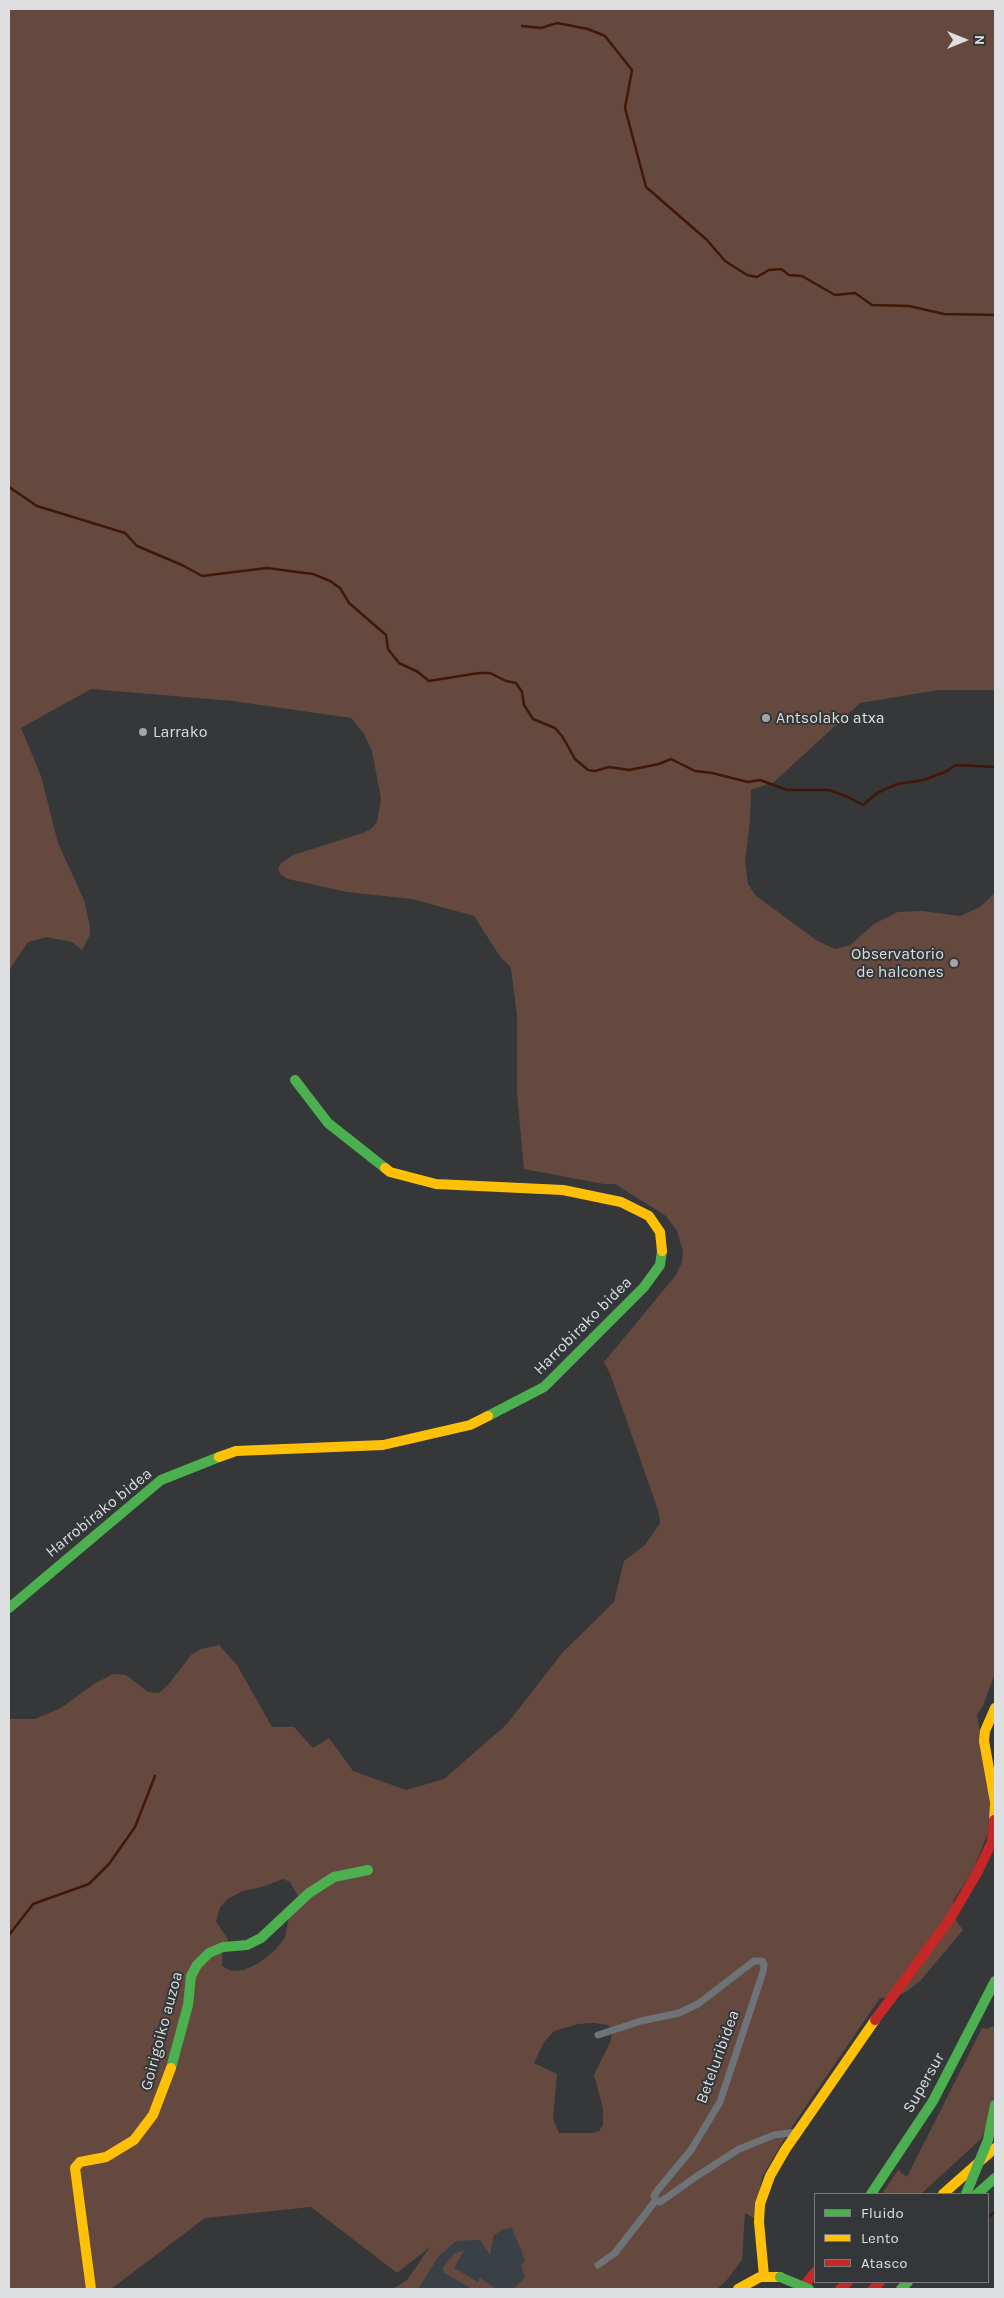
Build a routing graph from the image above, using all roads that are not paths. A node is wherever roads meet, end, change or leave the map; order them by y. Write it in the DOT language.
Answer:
graph roads {
  1 [pos="295,1080"];
  2 [pos="9,1608"];
  3 [pos="995,1708"];
  4 [pos="368,1870"];
  5 [pos="995,1981"];
  6 [pos="598,2035"];
  7 [pos="995,2105"];
  8 [pos="797,2132"];
  9 [pos="995,2148"];
  10 [pos="995,2178"];
  11 [pos="872,2193"];
  12 [pos="944,2193"];
  13 [pos="966,2193"];
  14 [pos="978,2193"];
  15 [pos="656,2200"];
  16 [pos="598,2265"];
  17 [pos="814,2273"];
  18 [pos="764,2276"];
  19 [pos="91,2289"];
  20 [pos="738,2289"];
  21 [pos="802,2289"];
  22 [pos="809,2289"];
  1 -- 2 [label="main road, Harrobirako bidea"];
  3 -- 8 [label="main road"];
  4 -- 19 [label="main road, Goirigoiko auzoa"];
  5 -- 11 [label="main road, Supersur"];
  6 -- 15 [label="street, Beteluribidea"];
  7 -- 13 [label="main road, bridge"];
  8 -- 15 [label="street"];
  8 -- 18 [label="main road"];
  9 -- 12 [label="main road"];
  10 -- 14 [label="main road"];
  15 -- 16 [label="street"];
  17 -- 21 [label="main road"];
  18 -- 20 [label="main road"];
  18 -- 22 [label="main road, bridge"];
}
